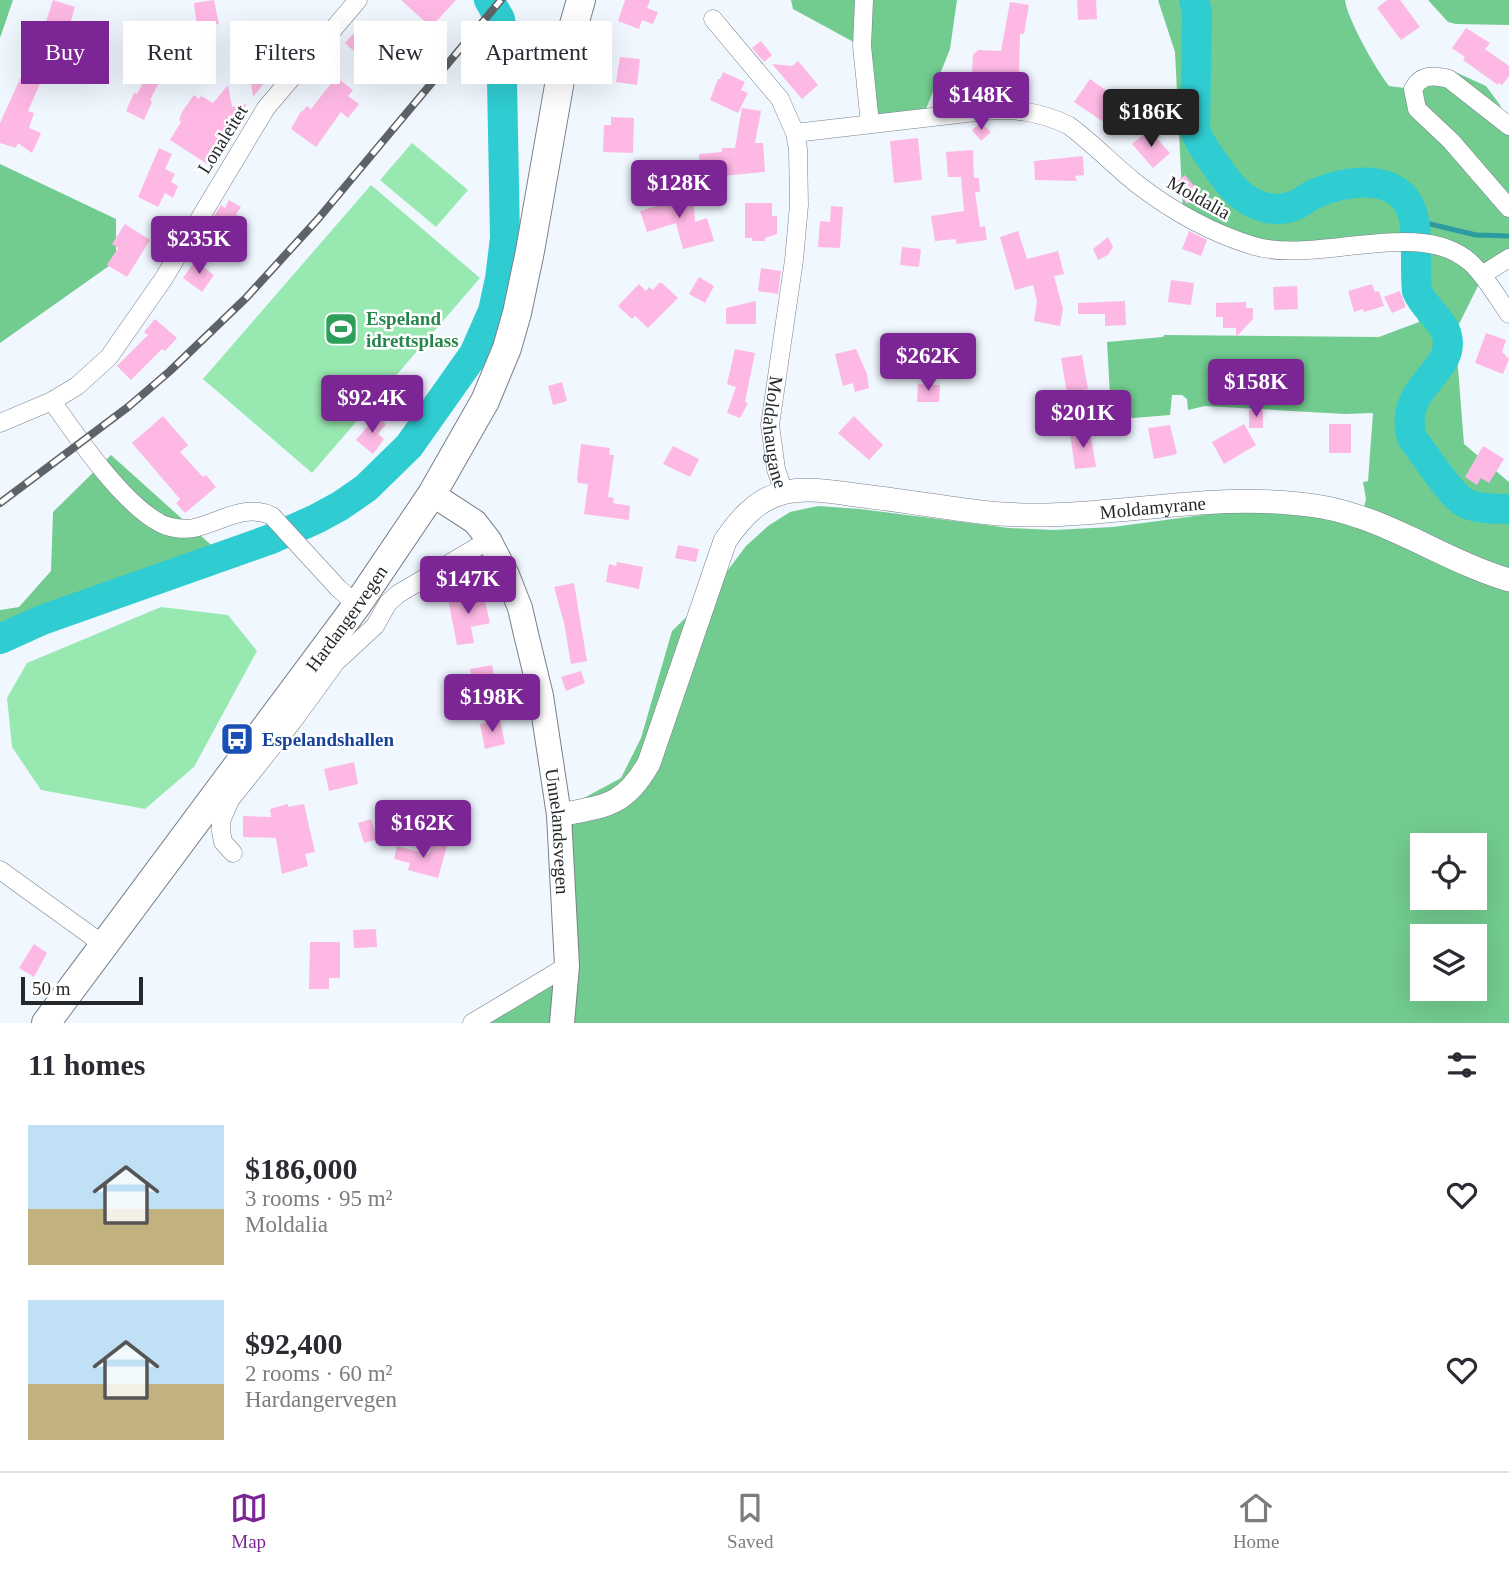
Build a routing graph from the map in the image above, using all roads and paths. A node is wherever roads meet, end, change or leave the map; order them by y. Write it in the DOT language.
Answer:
graph roads {
  1 [pos="358,0"];
  2 [pos="581,0"];
  3 [pos="863,0"];
  4 [pos="713,19"];
  5 [pos="870,124"];
  6 [pos="1509,126"];
  7 [pos="795,133"];
  8 [pos="1509,208"];
  9 [pos="1509,258"];
  10 [pos="1482,275"];
  11 [pos="1509,314"];
  12 [pos="52,401"];
  13 [pos="0,423"];
  14 [pos="784,493"];
  15 [pos="432,494"];
  16 [pos="489,540"];
  17 [pos="1509,580"];
  18 [pos="356,605"];
  19 [pos="559,815"];
  20 [pos="233,853"];
  21 [pos="0,870"];
  22 [pos="104,945"];
  23 [pos="567,966"];
  24 [pos="46,1023"];
  25 [pos="472,1023"];
  26 [pos="562,1023"];
  1 -- 12 [label="street, Lonaleitet"];
  2 -- 15 [label="main road, Hardangervegen"];
  3 -- 5 [label="street"];
  4 -- 7 [label="street, Moldahaugane"];
  5 -- 7 [label="street, Moldalia"];
  5 -- 10 [label="street, Moldalia"];
  6 -- 8 [label="street"];
  7 -- 14 [label="street, Moldahaugane"];
  9 -- 10 [label="street"];
  10 -- 11 [label="street, Moldalia"];
  12 -- 13 [label="street, Lonaleitet"];
  12 -- 18 [label="street"];
  14 -- 17 [label="street, Moldamyrane"];
  14 -- 19 [label="street, Moldahaugane"];
  15 -- 16 [label="main road, Unnelandsvegen"];
  15 -- 18 [label="main road, Hardangervegen"];
  16 -- 19 [label="main road, Unnelandsvegen"];
  16 -- 20 [label="street"];
  18 -- 22 [label="main road, Hardangervegen"];
  19 -- 23 [label="main road, Unnelandsvegen"];
  21 -- 22 [label="street"];
  22 -- 24 [label="main road, Hardangervegen"];
  23 -- 25 [label="street"];
  23 -- 26 [label="main road, Unnelandsvegen"];
}
